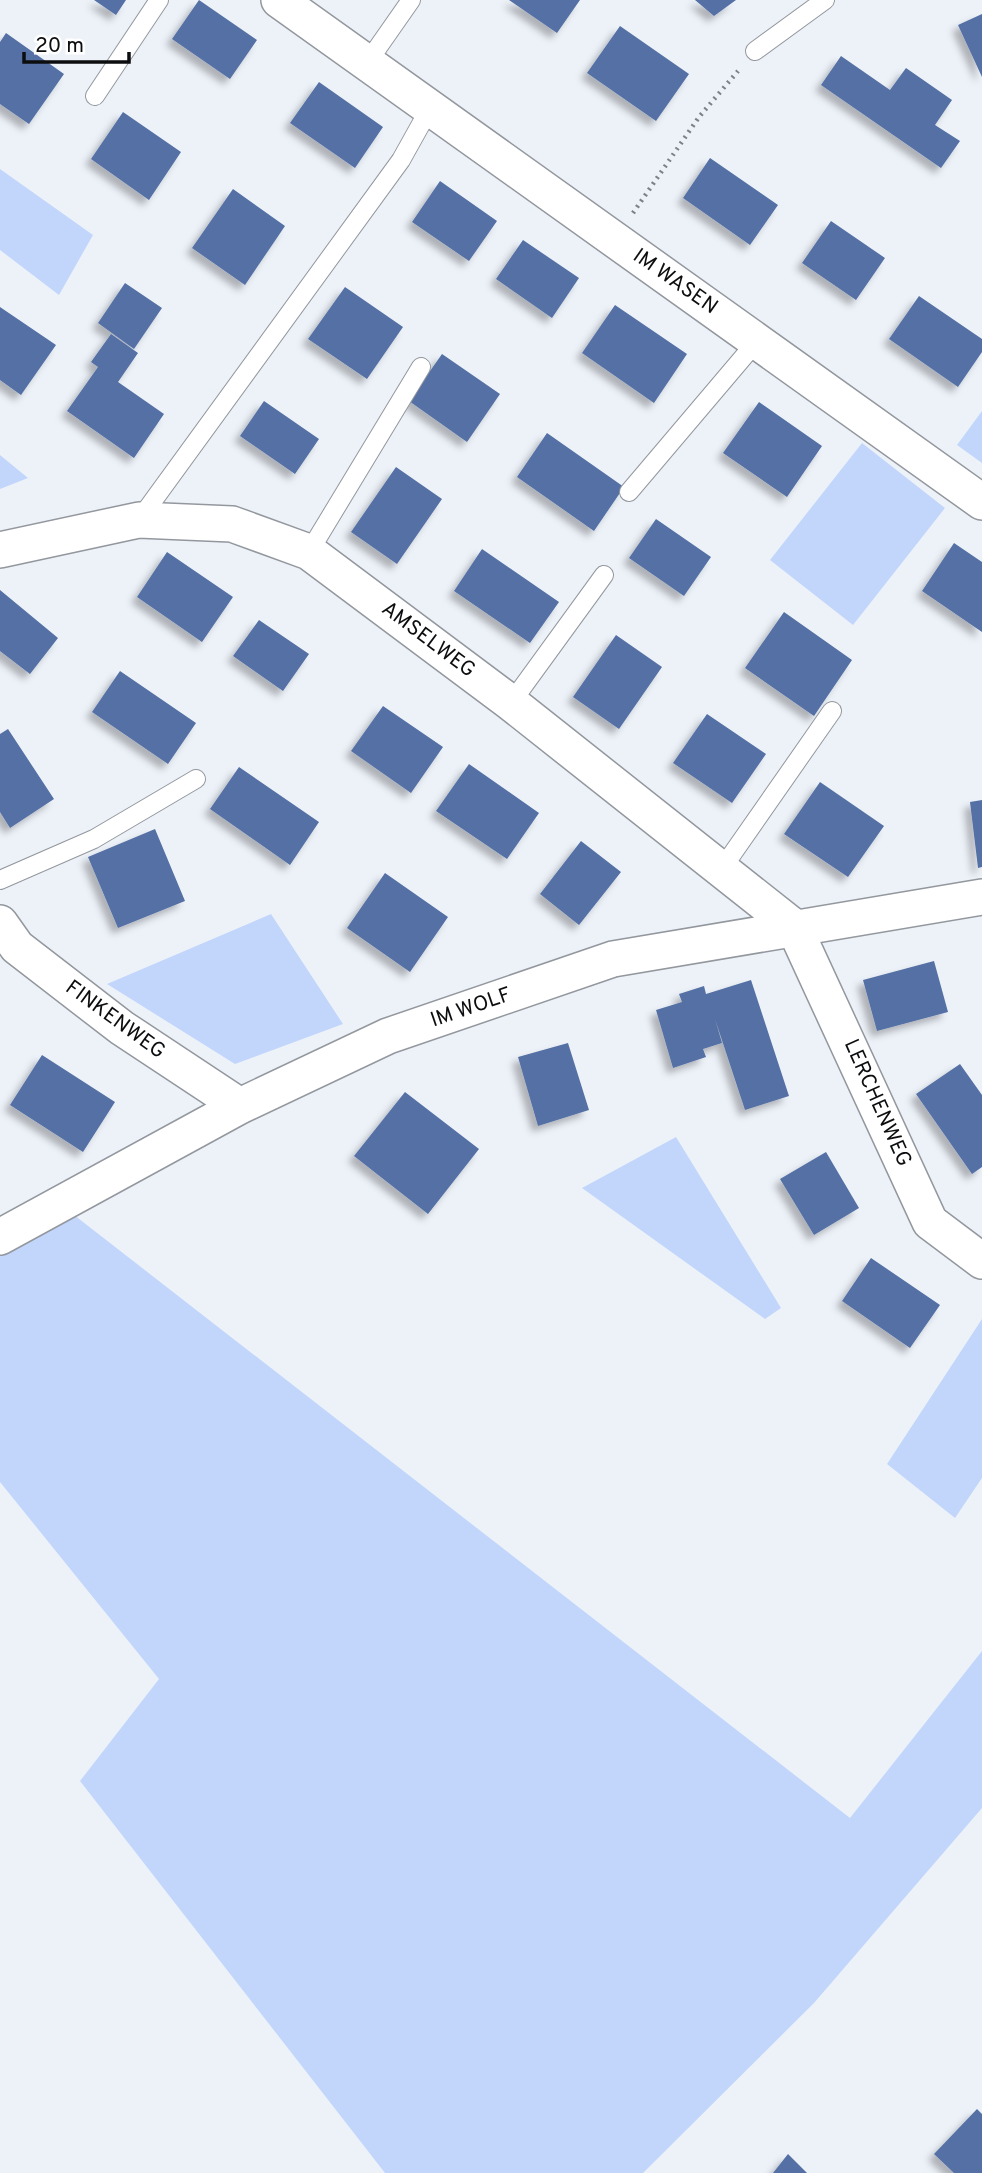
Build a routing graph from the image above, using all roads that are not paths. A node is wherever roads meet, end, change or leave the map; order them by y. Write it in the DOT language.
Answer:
graph roads {
  1 [pos="159,0"];
  2 [pos="279,0"];
  3 [pos="411,0"];
  4 [pos="825,0"];
  5 [pos="755,51"];
  6 [pos="367,63"];
  7 [pos="95,96"];
  8 [pos="430,108"];
  9 [pos="757,341"];
  10 [pos="421,367"];
  11 [pos="629,492"];
  12 [pos="982,502"];
  13 [pos="139,520"];
  14 [pos="0,550"];
  15 [pos="309,552"];
  16 [pos="604,575"];
  17 [pos="511,703"];
  18 [pos="832,711"];
  19 [pos="196,779"];
  20 [pos="721,870"];
  21 [pos="0,880"];
  22 [pos="982,897"];
  23 [pos="0,923"];
  24 [pos="794,927"];
  25 [pos="240,1107"];
  26 [pos="0,1237"];
  27 [pos="982,1261"];
  1 -- 7 [label="lane"];
  2 -- 6 [label="street, IM WASEN"];
  3 -- 6 [label="lane"];
  4 -- 5 [label="lane"];
  6 -- 8 [label="street, IM WASEN"];
  8 -- 9 [label="street, IM WASEN"];
  8 -- 13 [label="lane"];
  9 -- 11 [label="lane"];
  9 -- 12 [label="street, IM WASEN"];
  10 -- 15 [label="lane"];
  13 -- 14 [label="street, AMSELWEG"];
  13 -- 15 [label="street, AMSELWEG"];
  15 -- 17 [label="street, AMSELWEG"];
  16 -- 17 [label="lane"];
  17 -- 20 [label="street, AMSELWEG"];
  18 -- 20 [label="lane"];
  19 -- 21 [label="lane"];
  20 -- 24 [label="street, AMSELWEG"];
  22 -- 24 [label="street, IM WOLF"];
  23 -- 25 [label="street, FINKENWEG"];
  24 -- 25 [label="street, IM WOLF"];
  24 -- 27 [label="street, LERCHENWEG"];
  25 -- 26 [label="street, IM WOLF"];
}
